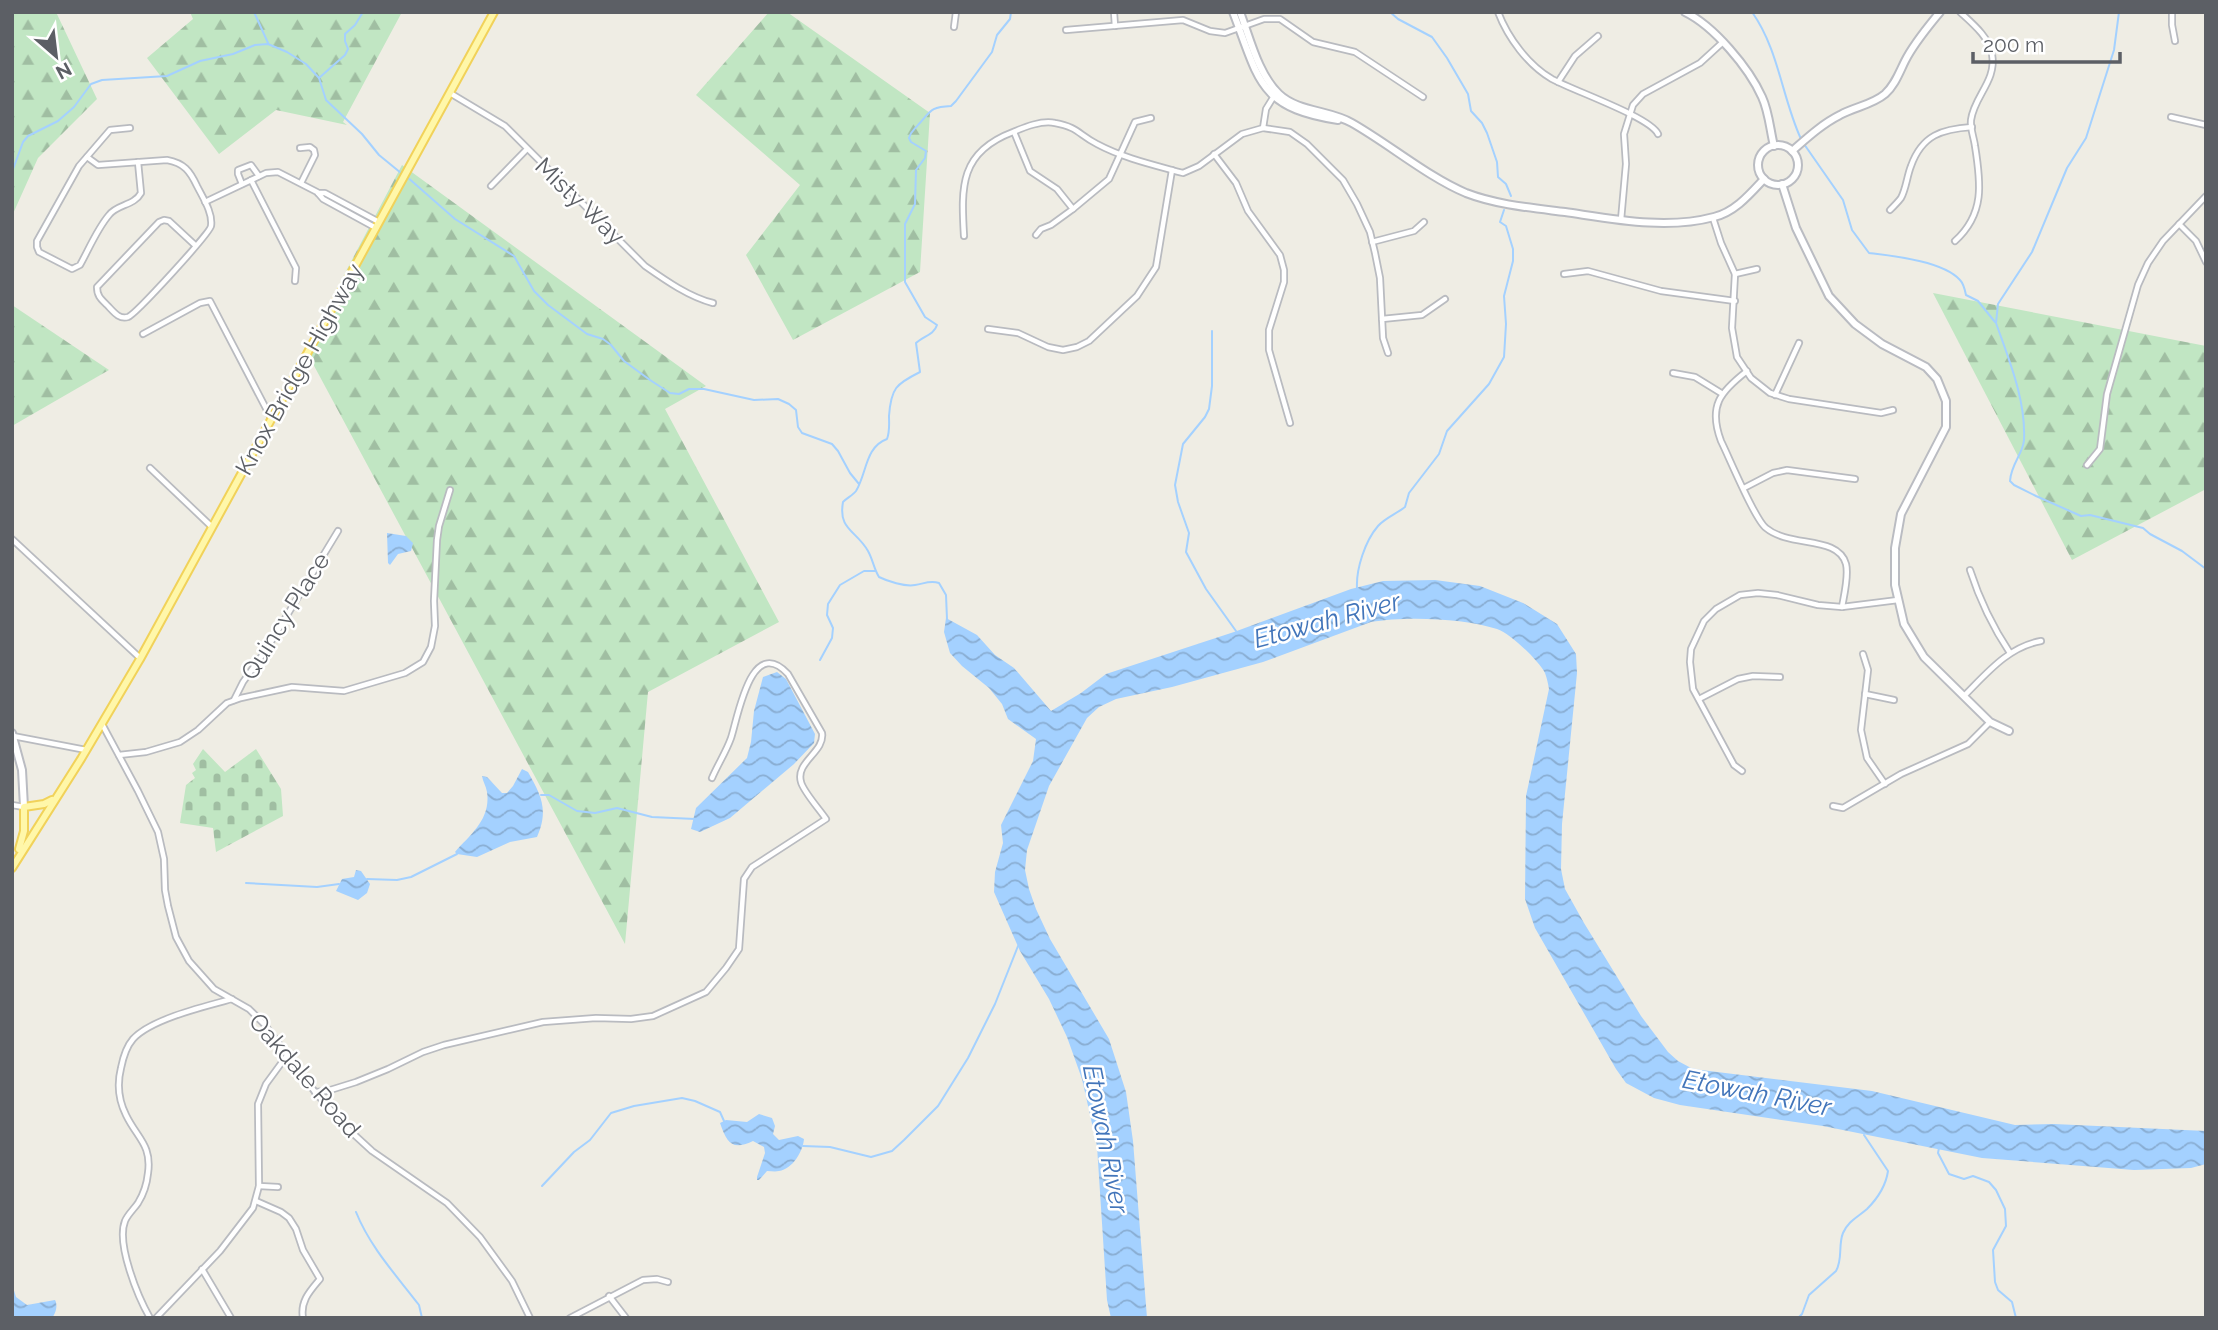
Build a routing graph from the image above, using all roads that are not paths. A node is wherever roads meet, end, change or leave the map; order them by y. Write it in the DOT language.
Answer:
graph roads {
  1 [pos="494,12"];
  2 [pos="956,12"];
  3 [pos="1114,12"];
  4 [pos="1183,12"];
  5 [pos="1233,12"];
  6 [pos="1240,12"];
  7 [pos="1498,12"];
  8 [pos="1685,12"];
  9 [pos="1940,12"];
  10 [pos="1960,12"];
  11 [pos="2172,12"];
  12 [pos="1183,20"];
  13 [pos="1115,26"];
  14 [pos="1242,26"];
  15 [pos="954,27"];
  16 [pos="1066,30"];
  17 [pos="1598,36"];
  18 [pos="2175,41"];
  19 [pos="1723,42"];
  20 [pos="1558,82"];
  21 [pos="450,93"];
  22 [pos="1276,95"];
  23 [pos="1423,97"];
  24 [pos="1629,113"];
  25 [pos="2171,117"];
  26 [pos="1151,118"];
  27 [pos="2206,125"];
  28 [pos="1972,127"];
  29 [pos="130,128"];
  30 [pos="1263,128"];
  31 [pos="1014,131"];
  32 [pos="1658,134"];
  33 [pos="1774,146"];
  34 [pos="300,148"];
  35 [pos="527,149"];
  36 [pos="1792,151"];
  37 [pos="1119,154"];
  38 [pos="1214,154"];
  39 [pos="87,157"];
  40 [pos="138,162"];
  41 [pos="1172,170"];
  42 [pos="259,176"];
  43 [pos="1764,179"];
  44 [pos="251,180"];
  45 [pos="300,183"];
  46 [pos="242,184"];
  47 [pos="1782,184"];
  48 [pos="491,186"];
  49 [pos="2206,196"];
  50 [pos="205,202"];
  51 [pos="1073,209"];
  52 [pos="1890,210"];
  53 [pos="1713,218"];
  54 [pos="1621,220"];
  55 [pos="1424,222"];
  56 [pos="378,225"];
  57 [pos="2179,225"];
  58 [pos="1036,235"];
  59 [pos="964,236"];
  60 [pos="1955,241"];
  61 [pos="1373,242"];
  62 [pos="196,246"];
  63 [pos="2206,262"];
  64 [pos="1757,270"];
  65 [pos="1563,274"];
  66 [pos="1735,274"];
  67 [pos="295,281"];
  68 [pos="1445,299"];
  69 [pos="1735,301"];
  70 [pos="713,303"];
  71 [pos="1382,319"];
  72 [pos="988,329"];
  73 [pos="143,334"];
  74 [pos="1800,343"];
  75 [pos="1388,352"];
  76 [pos="1746,371"];
  77 [pos="1673,373"];
  78 [pos="1721,393"];
  79 [pos="1775,395"];
  80 [pos="1892,410"];
  81 [pos="271,418"];
  82 [pos="1290,423"];
  83 [pos="2087,465"];
  84 [pos="150,468"];
  85 [pos="1855,479"];
  86 [pos="1744,488"];
  87 [pos="450,490"];
  88 [pos="212,527"];
  89 [pos="338,531"];
  90 [pos="12,539"];
  91 [pos="1970,569"];
  92 [pos="1898,600"];
  93 [pos="1842,607"];
  94 [pos="2041,641"];
  95 [pos="1863,653"];
  96 [pos="2010,653"];
  97 [pos="140,659"];
  98 [pos="1780,677"];
  99 [pos="1865,694"];
  100 [pos="1964,696"];
  101 [pos="1699,699"];
  102 [pos="1894,700"];
  103 [pos="233,701"];
  104 [pos="1990,722"];
  105 [pos="102,724"];
  106 [pos="2009,732"];
  107 [pos="13,734"];
  108 [pos="86,750"];
  109 [pos="119,755"];
  110 [pos="1742,771"];
  111 [pos="712,778"];
  112 [pos="1885,785"];
  113 [pos="54,800"];
  114 [pos="12,805"];
  115 [pos="1833,806"];
  116 [pos="24,807"];
  117 [pos="20,846"];
  118 [pos="12,854"];
  119 [pos="12,867"];
  120 [pos="233,999"];
  121 [pos="288,1054"];
  122 [pos="315,1092"];
  123 [pos="259,1186"];
  124 [pos="278,1187"];
  125 [pos="256,1201"];
  126 [pos="202,1269"];
  127 [pos="668,1282"];
  128 [pos="609,1296"];
  129 [pos="150,1318"];
  130 [pos="156,1318"];
  131 [pos="231,1318"];
  132 [pos="303,1318"];
  133 [pos="530,1318"];
  134 [pos="570,1318"];
  135 [pos="625,1318"];
  1 -- 21 [label="main road, Knox Bridge Highway"];
  2 -- 15 [label="street"];
  3 -- 13 [label="street"];
  4 -- 12 [label="street"];
  5 -- 14 [label="street"];
  6 -- 14 [label="street"];
  7 -- 20 [label="street"];
  8 -- 19 [label="street"];
  9 -- 36 [label="street"];
  10 -- 28 [label="street"];
  11 -- 18 [label="street"];
  12 -- 13 [label="street"];
  12 -- 14 [label="street"];
  13 -- 16 [label="street"];
  14 -- 22 [label="street"];
  14 -- 23 [label="street"];
  17 -- 20 [label="street"];
  19 -- 24 [label="street"];
  19 -- 33 [label="street"];
  20 -- 24 [label="street"];
  21 -- 35 [label="street, Misty Way"];
  21 -- 56 [label="main road, Knox Bridge Highway"];
  22 -- 30 [label="street"];
  22 -- 54 [label="street"];
  24 -- 32 [label="street"];
  24 -- 54 [label="street"];
  25 -- 27 [label="street"];
  26 -- 37 [label="street"];
  28 -- 52 [label="street"];
  28 -- 60 [label="street"];
  29 -- 39 [label="street"];
  30 -- 38 [label="street"];
  30 -- 61 [label="street"];
  31 -- 37 [label="street"];
  31 -- 51 [label="street"];
  31 -- 59 [label="street"];
  33 -- 36 [label="street"];
  33 -- 43 [label="street"];
  34 -- 45 [label="street"];
  35 -- 48 [label="street"];
  35 -- 70 [label="street, Misty Way"];
  36 -- 47 [label="street"];
  37 -- 41 [label="street"];
  37 -- 51 [label="street"];
  38 -- 41 [label="street"];
  38 -- 82 [label="street"];
  39 -- 40 [label="street"];
  39 -- 40 [label="street"];
  40 -- 50 [label="street"];
  41 -- 72 [label="street"];
  42 -- 44 [label="street"];
  42 -- 45 [label="street"];
  42 -- 46 [label="street"];
  43 -- 47 [label="street"];
  43 -- 53 [label="street"];
  44 -- 46 [label="street"];
  44 -- 67 [label="street"];
  45 -- 56 [label="street"];
  46 -- 50 [label="street"];
  47 -- 92 [label="street"];
  49 -- 57 [label="street"];
  50 -- 62 [label="street"];
  51 -- 58 [label="street"];
  53 -- 54 [label="street"];
  53 -- 66 [label="street"];
  55 -- 61 [label="street"];
  56 -- 81 [label="main road, Knox Bridge Highway"];
  57 -- 63 [label="street"];
  57 -- 83 [label="street"];
  61 -- 71 [label="street"];
  62 -- 62 [label="street"];
  64 -- 66 [label="street"];
  65 -- 69 [label="street"];
  66 -- 69 [label="street"];
  68 -- 71 [label="street"];
  69 -- 76 [label="street"];
  71 -- 75 [label="street"];
  73 -- 81 [label="street"];
  74 -- 79 [label="street"];
  76 -- 78 [label="street"];
  76 -- 79 [label="street"];
  77 -- 78 [label="street"];
  78 -- 86 [label="street"];
  79 -- 80 [label="street"];
  81 -- 88 [label="main road, Knox Bridge Highway"];
  84 -- 88 [label="street"];
  85 -- 86 [label="street"];
  86 -- 93 [label="street"];
  87 -- 103 [label="street"];
  88 -- 97 [label="main road, Knox Bridge Highway"];
  89 -- 103 [label="street, Quincy Place"];
  90 -- 97 [label="street"];
  91 -- 96 [label="street"];
  92 -- 93 [label="street"];
  92 -- 100 [label="street"];
  93 -- 101 [label="street"];
  94 -- 96 [label="street"];
  95 -- 99 [label="street"];
  96 -- 100 [label="street"];
  97 -- 105 [label="main road, Knox Bridge Highway"];
  98 -- 101 [label="street"];
  99 -- 102 [label="street"];
  99 -- 112 [label="street"];
  100 -- 104 [label="street"];
  101 -- 110 [label="street"];
  103 -- 109 [label="street"];
  104 -- 106 [label="street"];
  104 -- 112 [label="street"];
  105 -- 108 [label="main road, Knox Bridge Highway"];
  105 -- 109 [label="street, Oakdale Road"];
  107 -- 108 [label="street"];
  107 -- 116 [label="street"];
  108 -- 113 [label="main road, Knox Bridge Highway"];
  109 -- 120 [label="street, Oakdale Road"];
  111 -- 122 [label="street"];
  112 -- 115 [label="street"];
  113 -- 116 [label="main road"];
  113 -- 119 [label="main road, Knox Bridge Highway"];
  114 -- 116 [label="street"];
  116 -- 117 [label="main road"];
  117 -- 118 [label="main road"];
  117 -- 119 [label="main road"];
  120 -- 121 [label="street, Oakdale Road"];
  120 -- 129 [label="street"];
  121 -- 122 [label="street, Oakdale Road"];
  121 -- 123 [label="street"];
  122 -- 133 [label="street, Oakdale Road"];
  123 -- 124 [label="street"];
  123 -- 125 [label="street"];
  125 -- 126 [label="street"];
  125 -- 132 [label="street"];
  126 -- 130 [label="street"];
  126 -- 131 [label="street"];
  127 -- 128 [label="street"];
  128 -- 134 [label="street"];
  128 -- 135 [label="street"];
}
